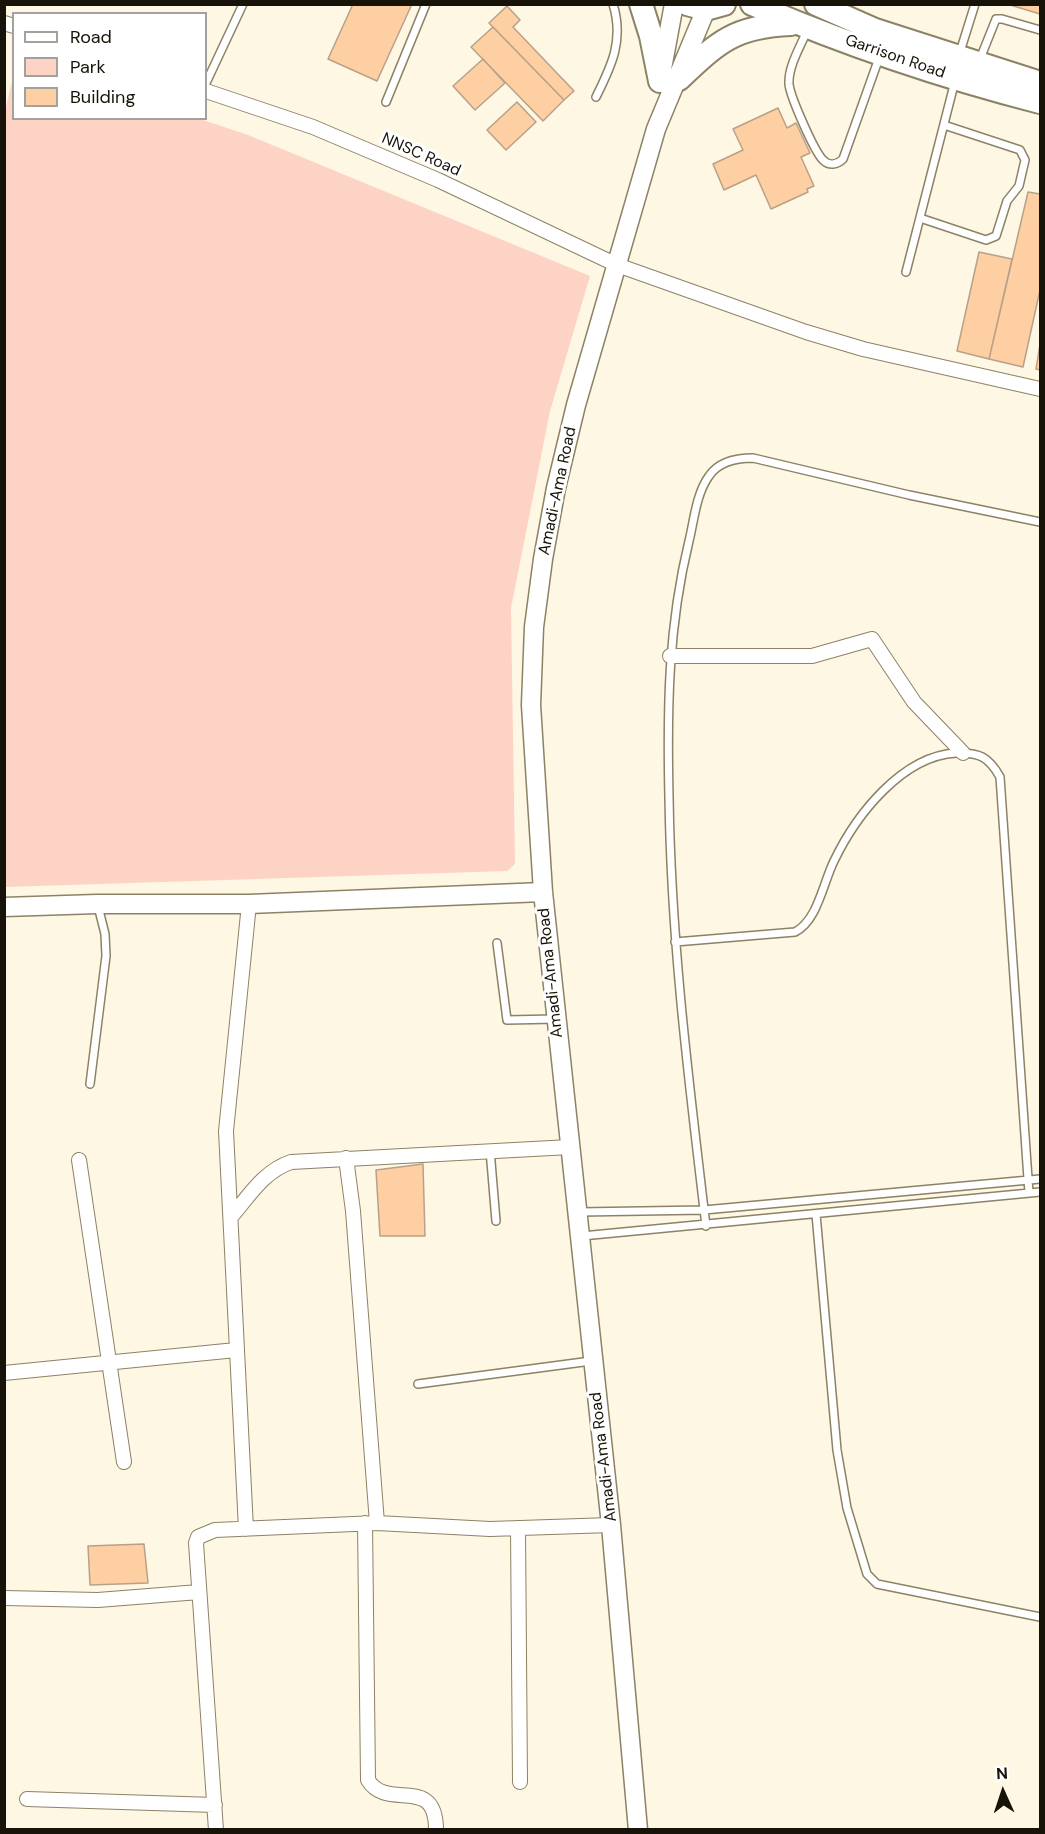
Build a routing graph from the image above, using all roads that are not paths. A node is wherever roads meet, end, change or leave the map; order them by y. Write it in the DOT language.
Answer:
graph roads {
  1 [pos="243,4"];
  2 [pos="426,4"];
  3 [pos="613,4"];
  4 [pos="641,4"];
  5 [pos="674,4"];
  6 [pos="752,4"];
  7 [pos="975,4"];
  8 [pos="706,6"];
  9 [pos="822,6"];
  10 [pos="803,25"];
  11 [pos="1041,30"];
  12 [pos="881,52"];
  13 [pos="964,67"];
  14 [pos="669,80"];
  15 [pos="207,81"];
  16 [pos="1041,83"];
  17 [pos="207,91"];
  18 [pos="596,97"];
  19 [pos="386,102"];
  20 [pos="1041,102"];
  21 [pos="944,125"];
  22 [pos="920,218"];
  23 [pos="617,265"];
  24 [pos="906,272"];
  25 [pos="1041,389"];
  26 [pos="1041,522"];
  27 [pos="670,656"];
  28 [pos="963,753"];
  29 [pos="543,892"];
  30 [pos="97,904"];
  31 [pos="249,904"];
  32 [pos="4,907"];
  33 [pos="675,942"];
  34 [pos="497,943"];
  35 [pos="556,1019"];
  36 [pos="90,1084"];
  37 [pos="570,1148"];
  38 [pos="490,1150"];
  39 [pos="346,1158"];
  40 [pos="79,1160"];
  41 [pos="1041,1179"];
  42 [pos="1027,1180"];
  43 [pos="1041,1192"];
  44 [pos="1029,1193"];
  45 [pos="704,1210"];
  46 [pos="577,1212"];
  47 [pos="816,1214"];
  48 [pos="231,1217"];
  49 [pos="496,1221"];
  50 [pos="706,1226"];
  51 [pos="579,1236"];
  52 [pos="236,1350"];
  53 [pos="593,1361"];
  54 [pos="108,1363"];
  55 [pos="4,1373"];
  56 [pos="418,1384"];
  57 [pos="124,1462"];
  58 [pos="371,1523"];
  59 [pos="611,1525"];
  60 [pos="246,1528"];
  61 [pos="518,1528"];
  62 [pos="199,1592"];
  63 [pos="4,1598"];
  64 [pos="1041,1617"];
  65 [pos="520,1782"];
  66 [pos="27,1799"];
  67 [pos="215,1805"];
  68 [pos="216,1830"];
  69 [pos="436,1830"];
  70 [pos="638,1830"];
  1 -- 15 [label="lane"];
  2 -- 19 [label="lane"];
  3 -- 18 [label="lane"];
  4 -- 14 [label="main road"];
  5 -- 14 [label="street, Amadi-Ama Road"];
  6 -- 10 [label="main road, Garrison Road"];
  7 -- 13 [label="lane"];
  8 -- 14 [label="street, Amadi-Ama Road"];
  9 -- 13 [label="main road, Garrison Road"];
  10 -- 12 [label="main road, Garrison Road"];
  10 -- 12 [label="lane"];
  10 -- 14 [label="main road"];
  11 -- 13 [label="lane"];
  12 -- 13 [label="main road, Garrison Road"];
  13 -- 16 [label="main road, Garrison Road"];
  13 -- 20 [label="main road, Garrison Road"];
  13 -- 21 [label="lane"];
  14 -- 23 [label="street, Amadi-Ama Road"];
  17 -- 23 [label="street, NNSC Road"];
  21 -- 22 [label="lane"];
  21 -- 22 [label="lane"];
  22 -- 24 [label="lane"];
  23 -- 25 [label="street, NNSC Road"];
  23 -- 29 [label="street, Amadi-Ama Road"];
  26 -- 27 [label="lane"];
  27 -- 28 [label="street"];
  27 -- 33 [label="lane"];
  28 -- 33 [label="lane"];
  28 -- 42 [label="lane"];
  29 -- 31 [label="street"];
  29 -- 35 [label="street, Amadi-Ama Road"];
  30 -- 31 [label="street"];
  30 -- 32 [label="street"];
  30 -- 36 [label="lane"];
  31 -- 48 [label="street"];
  33 -- 45 [label="lane"];
  34 -- 35 [label="lane"];
  35 -- 37 [label="street, Amadi-Ama Road"];
  37 -- 38 [label="street"];
  37 -- 46 [label="street, Amadi-Ama Road"];
  38 -- 39 [label="street"];
  38 -- 49 [label="lane"];
  39 -- 48 [label="street"];
  39 -- 58 [label="street"];
  40 -- 54 [label="street"];
  41 -- 42 [label="lane"];
  42 -- 44 [label="lane"];
  42 -- 45 [label="lane"];
  43 -- 44 [label="lane"];
  44 -- 47 [label="lane"];
  45 -- 46 [label="lane"];
  45 -- 50 [label="lane"];
  46 -- 51 [label="street, Amadi-Ama Road"];
  47 -- 50 [label="lane"];
  47 -- 64 [label="lane"];
  48 -- 52 [label="street"];
  50 -- 51 [label="lane"];
  51 -- 53 [label="street, Amadi-Ama Road"];
  52 -- 54 [label="street"];
  52 -- 60 [label="street"];
  53 -- 56 [label="lane"];
  53 -- 59 [label="street, Amadi-Ama Road"];
  54 -- 55 [label="street"];
  54 -- 57 [label="street"];
  58 -- 60 [label="street"];
  58 -- 61 [label="street"];
  58 -- 69 [label="street"];
  59 -- 61 [label="street"];
  59 -- 70 [label="street, Amadi-Ama Road"];
  60 -- 62 [label="street"];
  61 -- 65 [label="street"];
  62 -- 63 [label="street"];
  62 -- 67 [label="street"];
  66 -- 67 [label="street"];
  67 -- 68 [label="street"];
}
